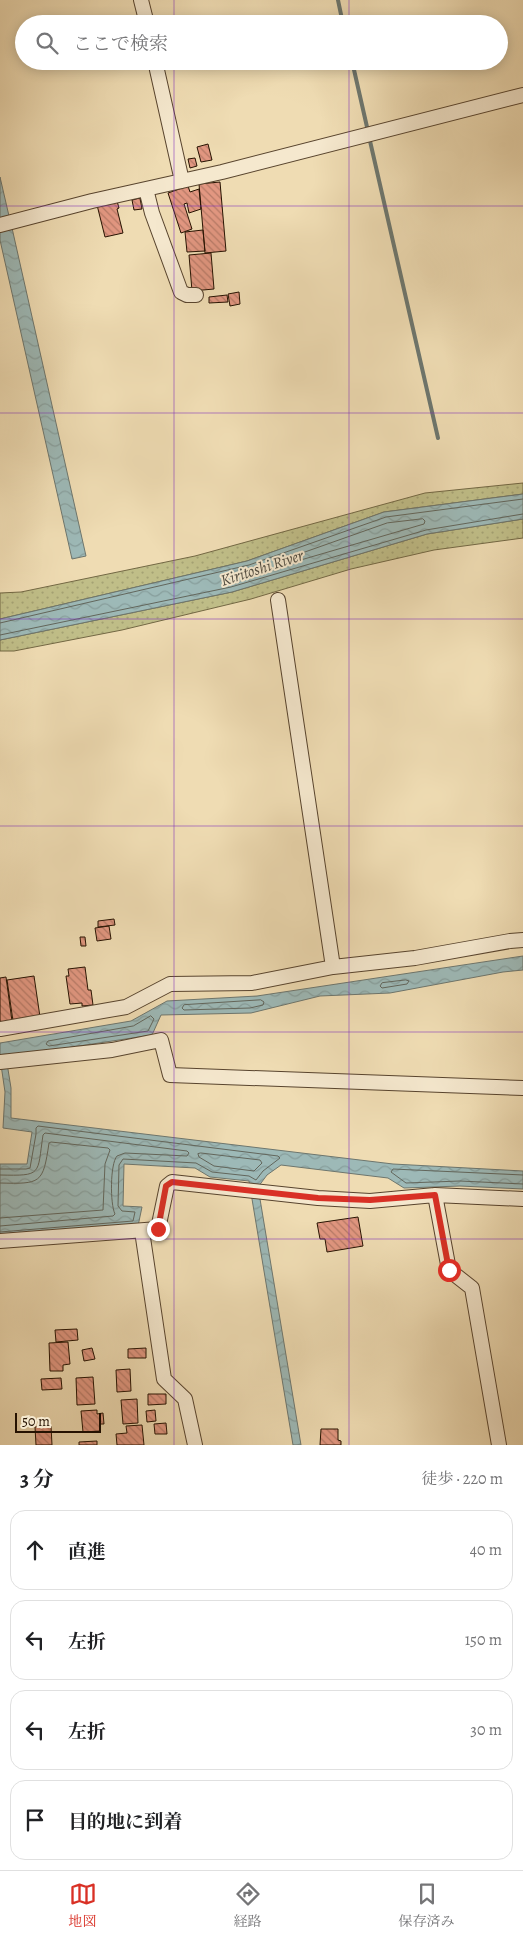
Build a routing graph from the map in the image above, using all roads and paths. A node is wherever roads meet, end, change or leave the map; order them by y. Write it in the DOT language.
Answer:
graph roads {
  1 [pos="141,0"];
  2 [pos="144,15"];
  3 [pos="157,70"];
  4 [pos="523,95"];
  5 [pos="182,181"];
  6 [pos="146,189"];
  7 [pos="0,225"];
  8 [pos="196,295"];
  9 [pos="278,600"];
  10 [pos="523,940"];
  11 [pos="333,967"];
  12 [pos="0,1029"];
  13 [pos="5,1061"];
  14 [pos="523,1088"];
  15 [pos="435,1195"];
  16 [pos="523,1199"];
  17 [pos="142,1231"];
  18 [pos="0,1240"];
  19 [pos="196,1445"];
  20 [pos="500,1445"];
  1 -- 2 [label="street"];
  3 -- 5 [label="street"];
  4 -- 5 [label="street"];
  5 -- 6 [label="street"];
  6 -- 7 [label="street"];
  6 -- 8 [label="street"];
  9 -- 11 [label="street"];
  10 -- 11 [label="street"];
  11 -- 12 [label="street"];
  13 -- 14 [label="street"];
  15 -- 16 [label="street"];
  15 -- 17 [label="street"];
  15 -- 20 [label="street"];
  17 -- 18 [label="street"];
  17 -- 19 [label="street"];
}
